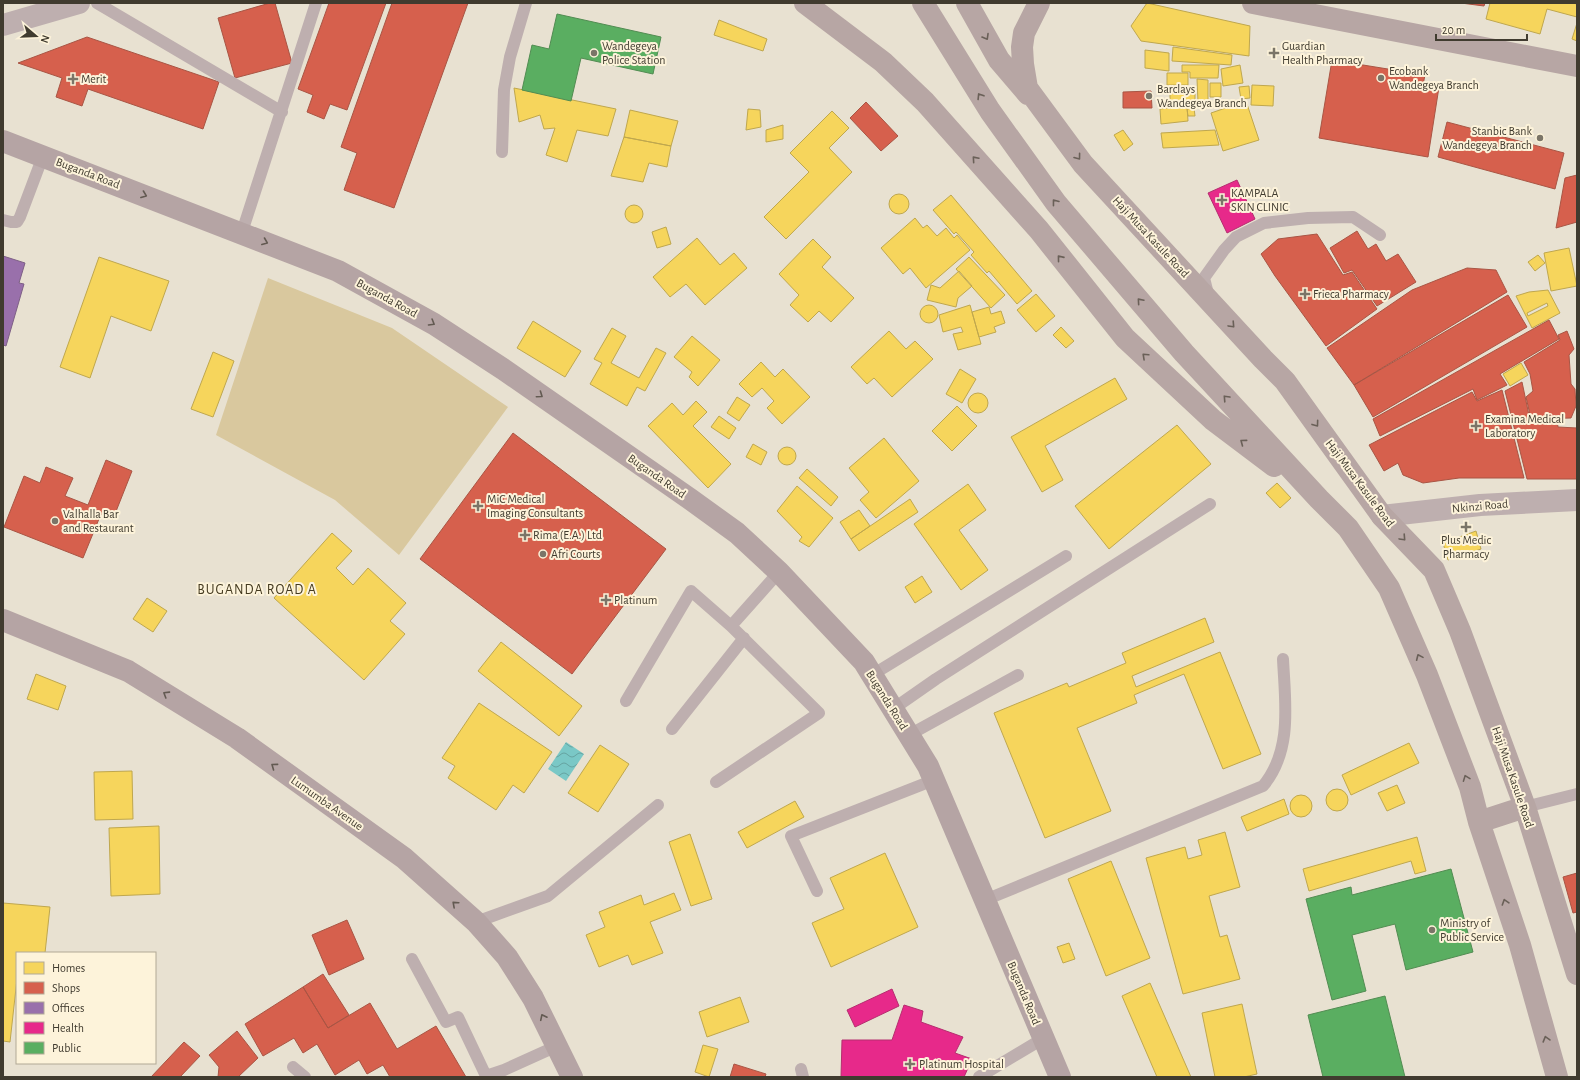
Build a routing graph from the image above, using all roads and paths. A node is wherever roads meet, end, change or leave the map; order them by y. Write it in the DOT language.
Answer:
graph roads {
  1 [pos="79,3"];
  2 [pos="97,3"];
  3 [pos="316,3"];
  4 [pos="526,3"];
  5 [pos="805,3"];
  6 [pos="923,3"];
  7 [pos="967,3"];
  8 [pos="1039,3"];
  9 [pos="1253,3"];
  10 [pos="1289,3"];
  11 [pos="39,8"];
  12 [pos="1337,20"];
  13 [pos="3,25"];
  14 [pos="1577,66"];
  15 [pos="282,112"];
  16 [pos="1054,126"];
  17 [pos="3,141"];
  18 [pos="502,152"];
  19 [pos="44,156"];
  20 [pos="3,220"];
  21 [pos="242,232"];
  22 [pos="1380,235"];
  23 [pos="1209,299"];
  24 [pos="1319,499"];
  25 [pos="1577,500"];
  26 [pos="1210,504"];
  27 [pos="1382,516"];
  28 [pos="1066,556"];
  29 [pos="779,572"];
  30 [pos="3,620"];
  31 [pos="731,626"];
  32 [pos="744,638"];
  33 [pos="1283,659"];
  34 [pos="872,675"];
  35 [pos="1018,675"];
  36 [pos="626,701"];
  37 [pos="893,709"];
  38 [pos="672,729"];
  39 [pos="909,735"];
  40 [pos="934,780"];
  41 [pos="716,782"];
  42 [pos="1577,794"];
  43 [pos="658,805"];
  44 [pos="1525,807"];
  45 [pos="1479,822"];
  46 [pos="818,891"];
  47 [pos="985,900"];
  48 [pos="476,922"];
  49 [pos="412,959"];
  50 [pos="1576,971"];
  51 [pos="1044,1038"];
  52 [pos="557,1046"];
  53 [pos="293,1066"];
  54 [pos="305,1077"];
  55 [pos="572,1077"];
  56 [pos="980,1077"];
  57 [pos="1060,1077"];
  58 [pos="1557,1077"];
  1 -- 11 [label="street"];
  2 -- 15 [label="lane"];
  3 -- 15 [label="lane"];
  4 -- 18 [label="lane"];
  24 -- 5 [label="main road, one-way"];
  24 -- 6 [label="main road, one-way"];
  7 -- 16 [label="main road, one-way"];
  8 -- 16 [label="main road"];
  9 -- 12 [label="main road"];
  10 -- 12 [label="main road"];
  11 -- 13 [label="street"];
  12 -- 14 [label="main road"];
  15 -- 21 [label="lane"];
  16 -- 23 [label="main road, Haji Musa Kasule Road, one-way"];
  17 -- 19 [label="main road, Buganda Road"];
  19 -- 20 [label="lane"];
  19 -- 21 [label="main road, Buganda Road, one-way"];
  21 -- 29 [label="main road, Buganda Road, one-way"];
  22 -- 23 [label="lane"];
  23 -- 27 [label="main road, Haji Musa Kasule Road, one-way"];
  45 -- 24 [label="main road, one-way"];
  25 -- 27 [label="street, Nkinzi Road"];
  26 -- 37 [label="lane"];
  27 -- 44 [label="main road, Haji Musa Kasule Road, one-way"];
  28 -- 34 [label="lane"];
  29 -- 31 [label="lane"];
  29 -- 34 [label="main road, Buganda Road"];
  48 -- 30 [label="main road, Lumumba Avenue, one-way"];
  31 -- 32 [label="lane"];
  31 -- 36 [label="lane"];
  32 -- 38 [label="lane"];
  32 -- 41 [label="lane"];
  33 -- 47 [label="lane"];
  34 -- 37 [label="main road, Buganda Road"];
  35 -- 39 [label="lane"];
  37 -- 39 [label="main road, Buganda Road"];
  39 -- 40 [label="main road, Buganda Road"];
  40 -- 46 [label="lane"];
  40 -- 47 [label="main road, Buganda Road"];
  42 -- 44 [label="lane"];
  43 -- 48 [label="lane"];
  44 -- 45 [label="main road"];
  44 -- 50 [label="main road, Haji Musa Kasule Road"];
  58 -- 45 [label="main road, one-way"];
  47 -- 51 [label="main road, Buganda Road"];
  52 -- 48 [label="main road, Lumumba Avenue, one-way"];
  49 -- 52 [label="lane"];
  51 -- 56 [label="lane"];
  51 -- 57 [label="main road, Buganda Road"];
  52 -- 55 [label="main road, Lumumba Avenue"];
  53 -- 54 [label="lane"];
}
